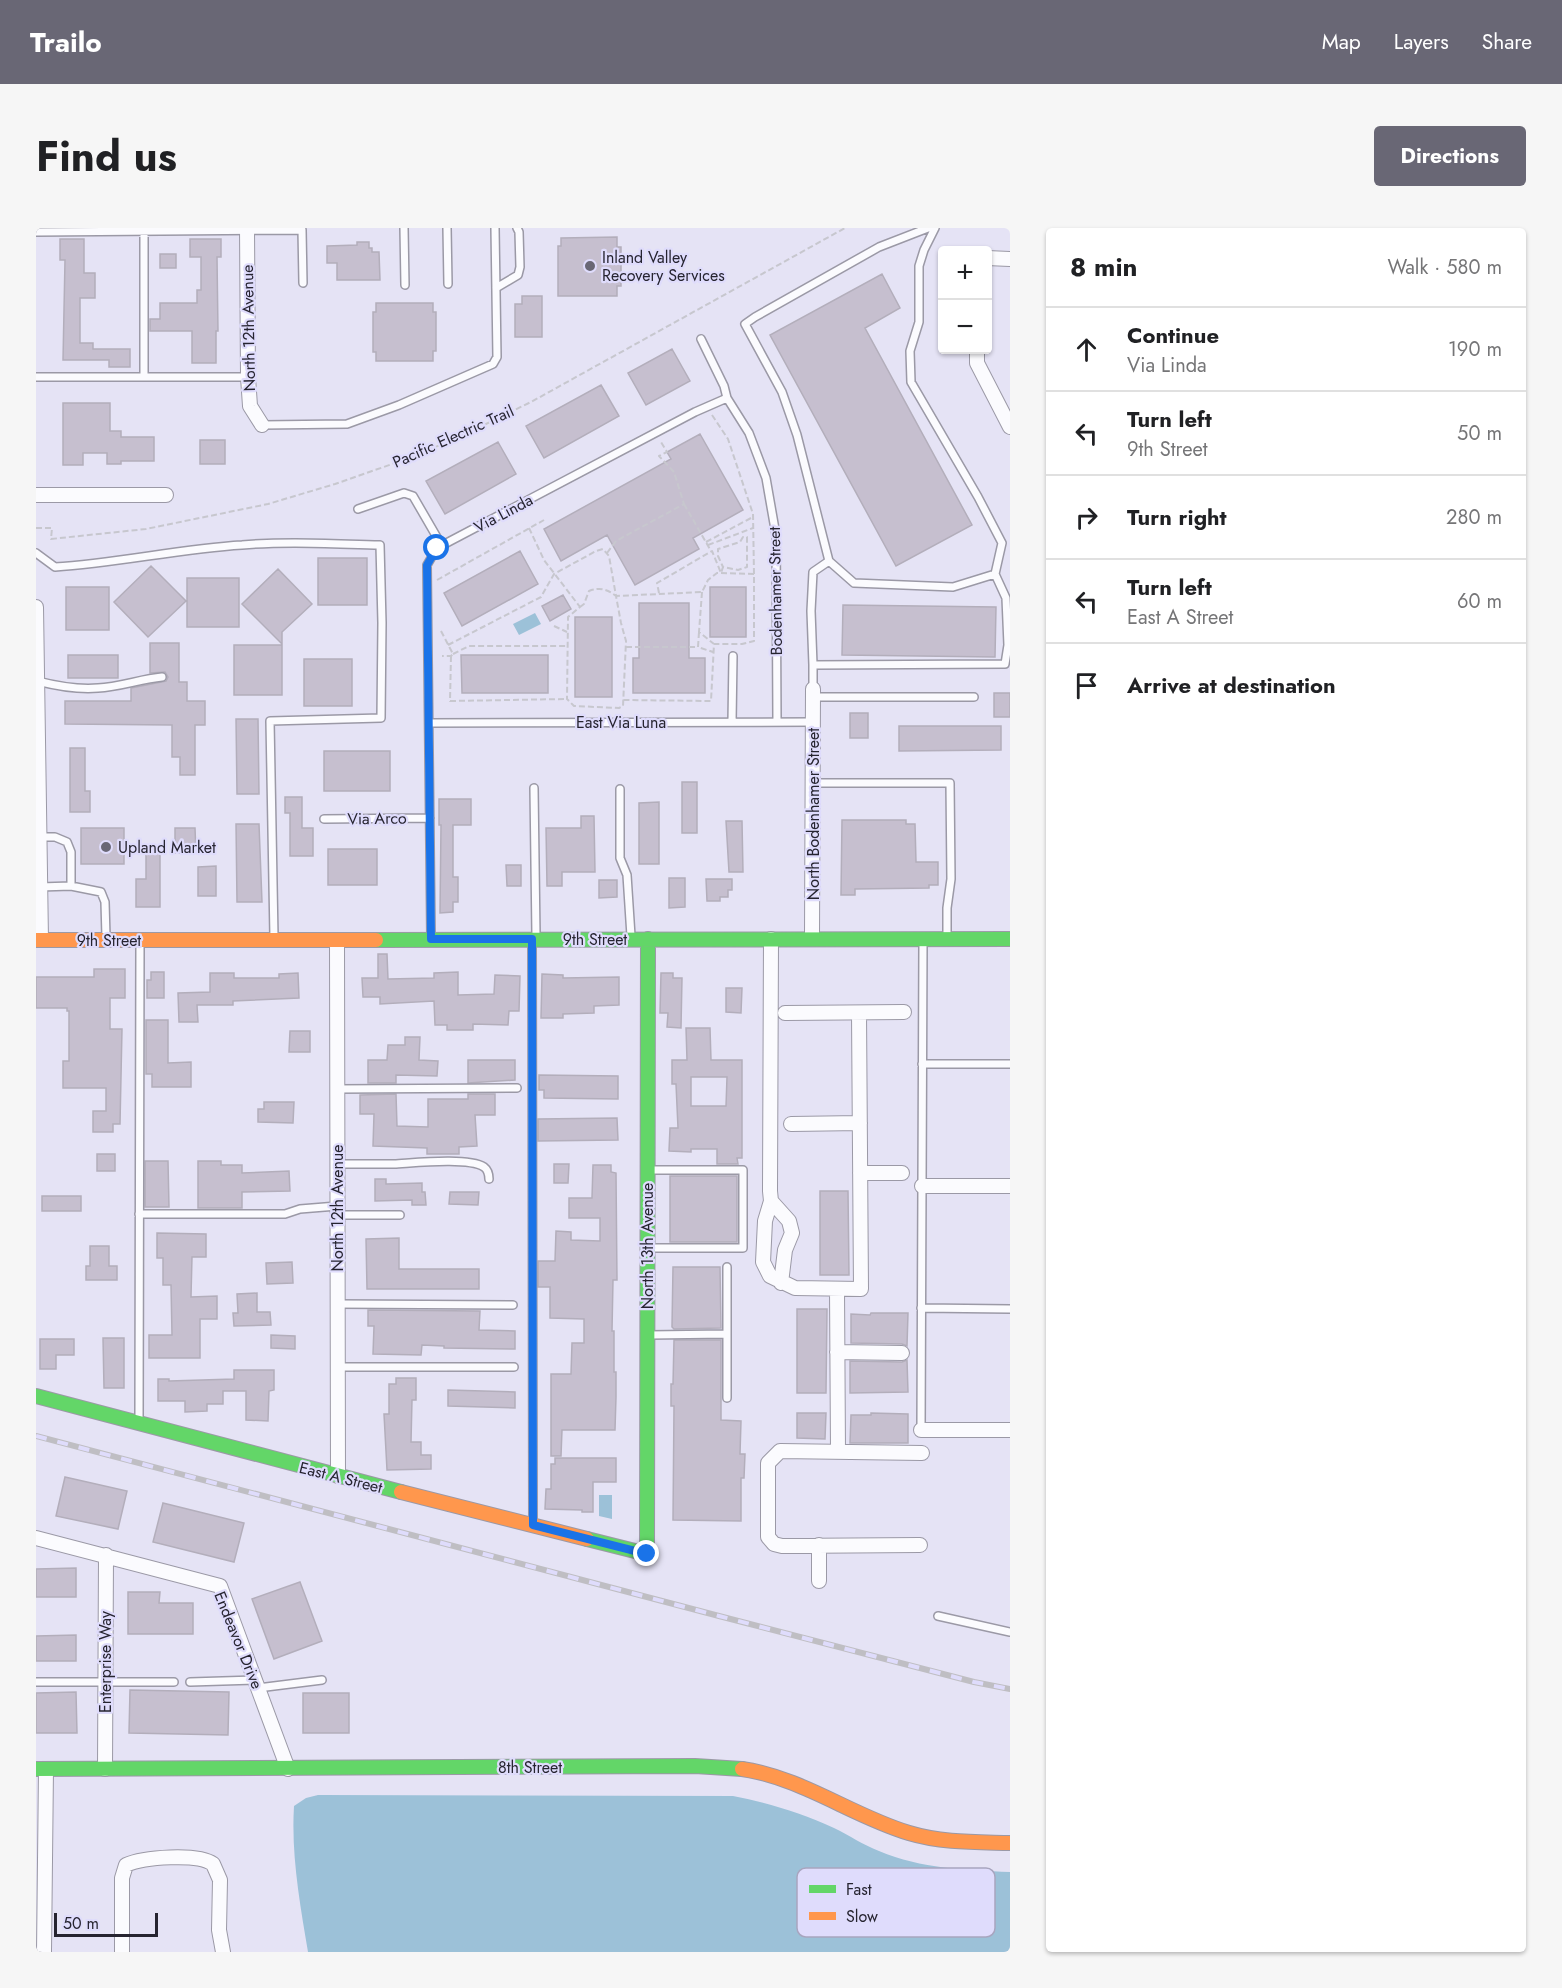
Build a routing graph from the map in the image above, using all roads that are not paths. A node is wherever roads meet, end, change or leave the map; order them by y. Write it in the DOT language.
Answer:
graph roads {
  1 [pos="404,228"];
  2 [pos="447,228"];
  3 [pos="495,228"];
  4 [pos="517,228"];
  5 [pos="928,228"];
  6 [pos="935,228"];
  7 [pos="247,229"];
  8 [pos="292,229"];
  9 [pos="144,231"];
  10 [pos="36,232"];
  11 [pos="992,258"];
  12 [pos="1010,259"];
  13 [pos="303,283"];
  14 [pos="448,284"];
  15 [pos="405,285"];
  16 [pos="496,288"];
  17 [pos="701,339"];
  18 [pos="977,354"];
  19 [pos="144,376"];
  20 [pos="36,377"];
  21 [pos="248,377"];
  22 [pos="727,398"];
  23 [pos="262,425"];
  24 [pos="1010,427"];
  25 [pos="36,495"];
  26 [pos="166,495"];
  27 [pos="358,508"];
  28 [pos="442,546"];
  29 [pos="36,553"];
  30 [pos="829,561"];
  31 [pos="995,574"];
  32 [pos="36,607"];
  33 [pos="733,656"];
  34 [pos="813,665"];
  35 [pos="37,674"];
  36 [pos="162,677"];
  37 [pos="813,693"];
  38 [pos="974,697"];
  39 [pos="732,722"];
  40 [pos="777,722"];
  41 [pos="813,722"];
  42 [pos="429,723"];
  43 [pos="813,783"];
  44 [pos="534,788"];
  45 [pos="620,789"];
  46 [pos="37,813"];
  47 [pos="430,818"];
  48 [pos="324,819"];
  49 [pos="39,837"];
  50 [pos="71,886"];
  51 [pos="40,887"];
  52 [pos="431,939"];
  53 [pos="534,939"];
  54 [pos="631,939"];
  55 [pos="648,939"];
  56 [pos="771,939"];
  57 [pos="813,939"];
  58 [pos="923,939"];
  59 [pos="947,939"];
  60 [pos="1010,939"];
  61 [pos="38,940"];
  62 [pos="106,940"];
  63 [pos="140,940"];
  64 [pos="274,940"];
  65 [pos="337,940"];
  66 [pos="904,1012"];
  67 [pos="785,1013"];
  68 [pos="859,1013"];
  69 [pos="922,1064"];
  70 [pos="1010,1064"];
  71 [pos="517,1088"];
  72 [pos="337,1089"];
  73 [pos="860,1123"];
  74 [pos="791,1124"];
  75 [pos="337,1164"];
  76 [pos="647,1170"];
  77 [pos="860,1173"];
  78 [pos="902,1173"];
  79 [pos="489,1179"];
  80 [pos="922,1186"];
  81 [pos="1010,1186"];
  82 [pos="771,1201"];
  83 [pos="337,1211"];
  84 [pos="139,1214"];
  85 [pos="400,1215"];
  86 [pos="764,1244"];
  87 [pos="647,1248"];
  88 [pos="785,1250"];
  89 [pos="727,1267"];
  90 [pos="781,1283"];
  91 [pos="837,1289"];
  92 [pos="337,1304"];
  93 [pos="513,1305"];
  94 [pos="921,1308"];
  95 [pos="1010,1309"];
  96 [pos="727,1334"];
  97 [pos="647,1335"];
  98 [pos="837,1352"];
  99 [pos="902,1353"];
  100 [pos="338,1367"];
  101 [pos="514,1367"];
  102 [pos="36,1396"];
  103 [pos="727,1398"];
  104 [pos="139,1423"];
  105 [pos="921,1430"];
  106 [pos="1010,1430"];
  107 [pos="838,1452"];
  108 [pos="921,1453"];
  109 [pos="338,1476"];
  110 [pos="533,1525"];
  111 [pos="36,1538"];
  112 [pos="819,1545"];
  113 [pos="920,1545"];
  114 [pos="647,1554"];
  115 [pos="106,1555"];
  116 [pos="819,1581"];
  117 [pos="938,1616"];
  118 [pos="1010,1632"];
  119 [pos="322,1680"];
  120 [pos="36,1682"];
  121 [pos="105,1682"];
  122 [pos="174,1682"];
  123 [pos="190,1682"];
  124 [pos="257,1684"];
  125 [pos="41,1769"];
  126 [pos="105,1769"];
  127 [pos="288,1769"];
  128 [pos="1010,1843"];
  129 [pos="40,1872"];
  130 [pos="44,1952"];
  131 [pos="122,1952"];
  132 [pos="223,1952"];
  1 -- 15 [label="lane"];
  2 -- 14 [label="lane"];
  3 -- 16 [label="lane"];
  4 -- 16 [label="lane"];
  5 -- 30 [label="lane"];
  6 -- 31 [label="lane"];
  7 -- 8 [label="lane"];
  7 -- 9 [label="lane"];
  7 -- 21 [label="street, North 12th Avenue"];
  8 -- 13 [label="lane"];
  9 -- 10 [label="lane"];
  9 -- 19 [label="lane"];
  11 -- 12 [label="street"];
  16 -- 23 [label="lane"];
  17 -- 22 [label="lane, Bodenhamer Street"];
  18 -- 24 [label="street"];
  19 -- 20 [label="lane"];
  19 -- 21 [label="lane"];
  21 -- 23 [label="street, North 12th Avenue"];
  22 -- 28 [label="lane, Via Linda"];
  22 -- 40 [label="lane, Bodenhamer Street"];
  25 -- 26 [label="street"];
  27 -- 28 [label="lane"];
  28 -- 42 [label="lane, Via Linda"];
  29 -- 64 [label="lane"];
  30 -- 31 [label="lane"];
  30 -- 34 [label="lane"];
  31 -- 34 [label="lane"];
  32 -- 35 [label="street"];
  33 -- 39 [label="lane"];
  34 -- 37 [label="lane"];
  35 -- 36 [label="lane"];
  35 -- 46 [label="street"];
  37 -- 38 [label="lane"];
  37 -- 41 [label="street, North Bodenhamer Street"];
  39 -- 40 [label="lane, East Via Luna"];
  39 -- 42 [label="lane, East Via Luna"];
  40 -- 41 [label="lane, East Via Luna"];
  41 -- 43 [label="street, North Bodenhamer Street"];
  42 -- 47 [label="lane, Via Linda"];
  43 -- 57 [label="street, North Bodenhamer Street"];
  43 -- 59 [label="lane"];
  44 -- 53 [label="lane"];
  45 -- 54 [label="lane"];
  46 -- 49 [label="street"];
  47 -- 48 [label="lane, Via Arco"];
  47 -- 52 [label="lane, Via Linda"];
  49 -- 50 [label="lane"];
  49 -- 51 [label="street"];
  50 -- 51 [label="lane"];
  50 -- 62 [label="lane"];
  51 -- 61 [label="street"];
  52 -- 53 [label="street, 9th Street"];
  52 -- 65 [label="street, 9th Street"];
  53 -- 54 [label="street, 9th Street"];
  53 -- 110 [label="lane"];
  54 -- 55 [label="street, 9th Street"];
  55 -- 56 [label="street, 9th Street"];
  55 -- 76 [label="street, North 13th Avenue"];
  56 -- 57 [label="street, 9th Street"];
  56 -- 82 [label="street"];
  57 -- 58 [label="street, 9th Street"];
  58 -- 59 [label="street, 9th Street"];
  58 -- 69 [label="lane"];
  59 -- 60 [label="street, 9th Street"];
  61 -- 62 [label="street, 9th Street"];
  62 -- 63 [label="street, 9th Street"];
  63 -- 64 [label="street, 9th Street"];
  63 -- 84 [label="lane"];
  64 -- 65 [label="street, 9th Street"];
  65 -- 72 [label="street, North 12th Avenue"];
  66 -- 68 [label="street"];
  67 -- 68 [label="street"];
  68 -- 73 [label="street"];
  69 -- 70 [label="lane"];
  69 -- 80 [label="lane"];
  71 -- 72 [label="lane"];
  72 -- 75 [label="street, North 12th Avenue"];
  73 -- 74 [label="street"];
  73 -- 77 [label="street"];
  75 -- 79 [label="lane"];
  75 -- 83 [label="street, North 12th Avenue"];
  76 -- 87 [label="street, North 13th Avenue"];
  76 -- 87 [label="lane"];
  77 -- 78 [label="street"];
  77 -- 91 [label="street"];
  80 -- 81 [label="street"];
  80 -- 94 [label="lane"];
  82 -- 86 [label="street"];
  82 -- 88 [label="street"];
  83 -- 84 [label="lane"];
  83 -- 85 [label="lane"];
  83 -- 92 [label="street, North 12th Avenue"];
  84 -- 104 [label="lane"];
  86 -- 88 [label="street"];
  86 -- 90 [label="street"];
  87 -- 97 [label="street, North 13th Avenue"];
  88 -- 90 [label="street"];
  89 -- 96 [label="lane"];
  90 -- 91 [label="street"];
  91 -- 98 [label="street"];
  92 -- 93 [label="lane"];
  92 -- 100 [label="street, North 12th Avenue"];
  94 -- 95 [label="lane"];
  94 -- 105 [label="lane"];
  96 -- 97 [label="lane"];
  96 -- 103 [label="lane"];
  97 -- 114 [label="street, North 13th Avenue"];
  98 -- 99 [label="street"];
  98 -- 107 [label="street"];
  100 -- 101 [label="lane"];
  100 -- 109 [label="street, North 12th Avenue"];
  102 -- 104 [label="street, East A Street"];
  104 -- 109 [label="street, East A Street"];
  105 -- 106 [label="street"];
  107 -- 108 [label="street"];
  107 -- 112 [label="street"];
  109 -- 110 [label="street, East A Street"];
  110 -- 114 [label="street, East A Street"];
  111 -- 115 [label="street, Endeavor Drive"];
  112 -- 113 [label="street"];
  112 -- 116 [label="street"];
  115 -- 121 [label="street, Enterprise Way"];
  115 -- 124 [label="street, Endeavor Drive"];
  117 -- 118 [label="lane"];
  119 -- 124 [label="lane"];
  120 -- 121 [label="lane"];
  121 -- 122 [label="lane"];
  121 -- 126 [label="street, Enterprise Way"];
  123 -- 124 [label="lane"];
  124 -- 127 [label="street, Endeavor Drive"];
  125 -- 126 [label="street, 8th Street"];
  125 -- 129 [label="street"];
  126 -- 127 [label="street, 8th Street"];
  127 -- 128 [label="street, 8th Street"];
  129 -- 130 [label="street"];
  131 -- 132 [label="street"];
}
